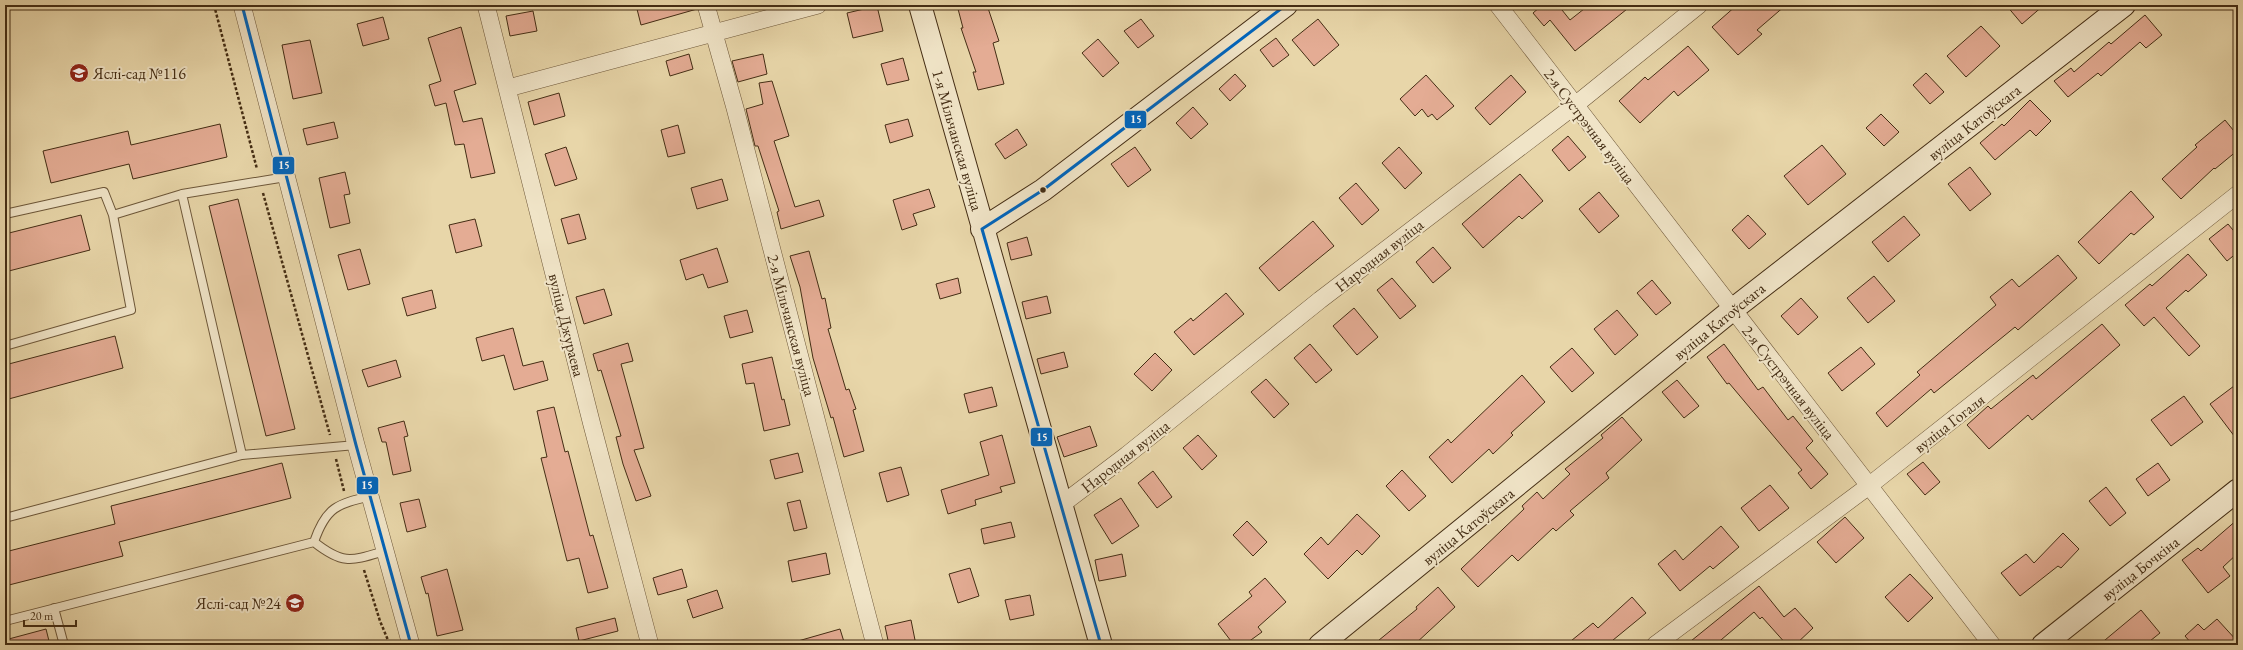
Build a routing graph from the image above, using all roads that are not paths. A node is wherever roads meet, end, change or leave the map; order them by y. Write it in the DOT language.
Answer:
graph roads {
  1 [pos="242,5"];
  2 [pos="486,5"];
  3 [pos="706,5"];
  4 [pos="818,5"];
  5 [pos="920,5"];
  6 [pos="1286,5"];
  7 [pos="1498,5"];
  8 [pos="1699,5"];
  9 [pos="2124,5"];
  10 [pos="714,33"];
  11 [pos="508,88"];
  12 [pos="1574,106"];
  13 [pos="286,177"];
  14 [pos="182,194"];
  15 [pos="2238,194"];
  16 [pos="5,214"];
  17 [pos="113,215"];
  18 [pos="982,229"];
  19 [pos="1732,310"];
  20 [pos="5,346"];
  21 [pos="356,445"];
  22 [pos="242,455"];
  23 [pos="1870,485"];
  24 [pos="2238,490"];
  25 [pos="371,496"];
  26 [pos="1061,505"];
  27 [pos="5,518"];
  28 [pos="314,542"];
  29 [pos="385,550"];
  30 [pos="54,608"];
  31 [pos="5,621"];
  32 [pos="64,645"];
  33 [pos="411,645"];
  34 [pos="650,645"];
  35 [pos="875,645"];
  36 [pos="1101,645"];
  37 [pos="1320,645"];
  38 [pos="1655,645"];
  39 [pos="1992,645"];
  40 [pos="2043,645"];
  1 -- 13 [label="street"];
  2 -- 11 [label="street, вуліца Джураева"];
  3 -- 10 [label="street, 2-я Мільчанская вуліца"];
  4 -- 10 [label="street"];
  5 -- 18 [label="street, 1-я Мільчанская вуліца"];
  6 -- 18 [label="street"];
  7 -- 12 [label="street, 2-я Сустрэчная вуліца"];
  8 -- 12 [label="street, Народная вуліца"];
  9 -- 19 [label="street, вуліца Катоўскага"];
  10 -- 11 [label="street"];
  10 -- 35 [label="street, 2-я Мільчанская вуліца"];
  11 -- 34 [label="street, вуліца Джураева"];
  12 -- 19 [label="street, 2-я Сустрэчная вуліца"];
  12 -- 26 [label="street, Народная вуліца"];
  13 -- 14 [label="lane"];
  13 -- 21 [label="street"];
  14 -- 17 [label="lane"];
  14 -- 22 [label="lane"];
  15 -- 23 [label="street, вуліца Гогаля"];
  16 -- 17 [label="lane"];
  17 -- 20 [label="lane"];
  18 -- 26 [label="street, 1-я Мільчанская вуліца"];
  19 -- 23 [label="street, 2-я Сустрэчная вуліца"];
  19 -- 37 [label="street, вуліца Катоўскага"];
  21 -- 22 [label="lane"];
  21 -- 25 [label="street"];
  22 -- 27 [label="lane"];
  23 -- 38 [label="street, вуліца Гогаля"];
  23 -- 39 [label="street, 2-я Сустрэчная вуліца"];
  24 -- 40 [label="street, вуліца Бочкіна"];
  25 -- 28 [label="lane"];
  25 -- 29 [label="street"];
  26 -- 36 [label="street, 1-я Мільчанская вуліца"];
  28 -- 29 [label="lane"];
  28 -- 30 [label="lane"];
  29 -- 33 [label="street"];
  30 -- 31 [label="lane"];
  30 -- 32 [label="lane"];
}
